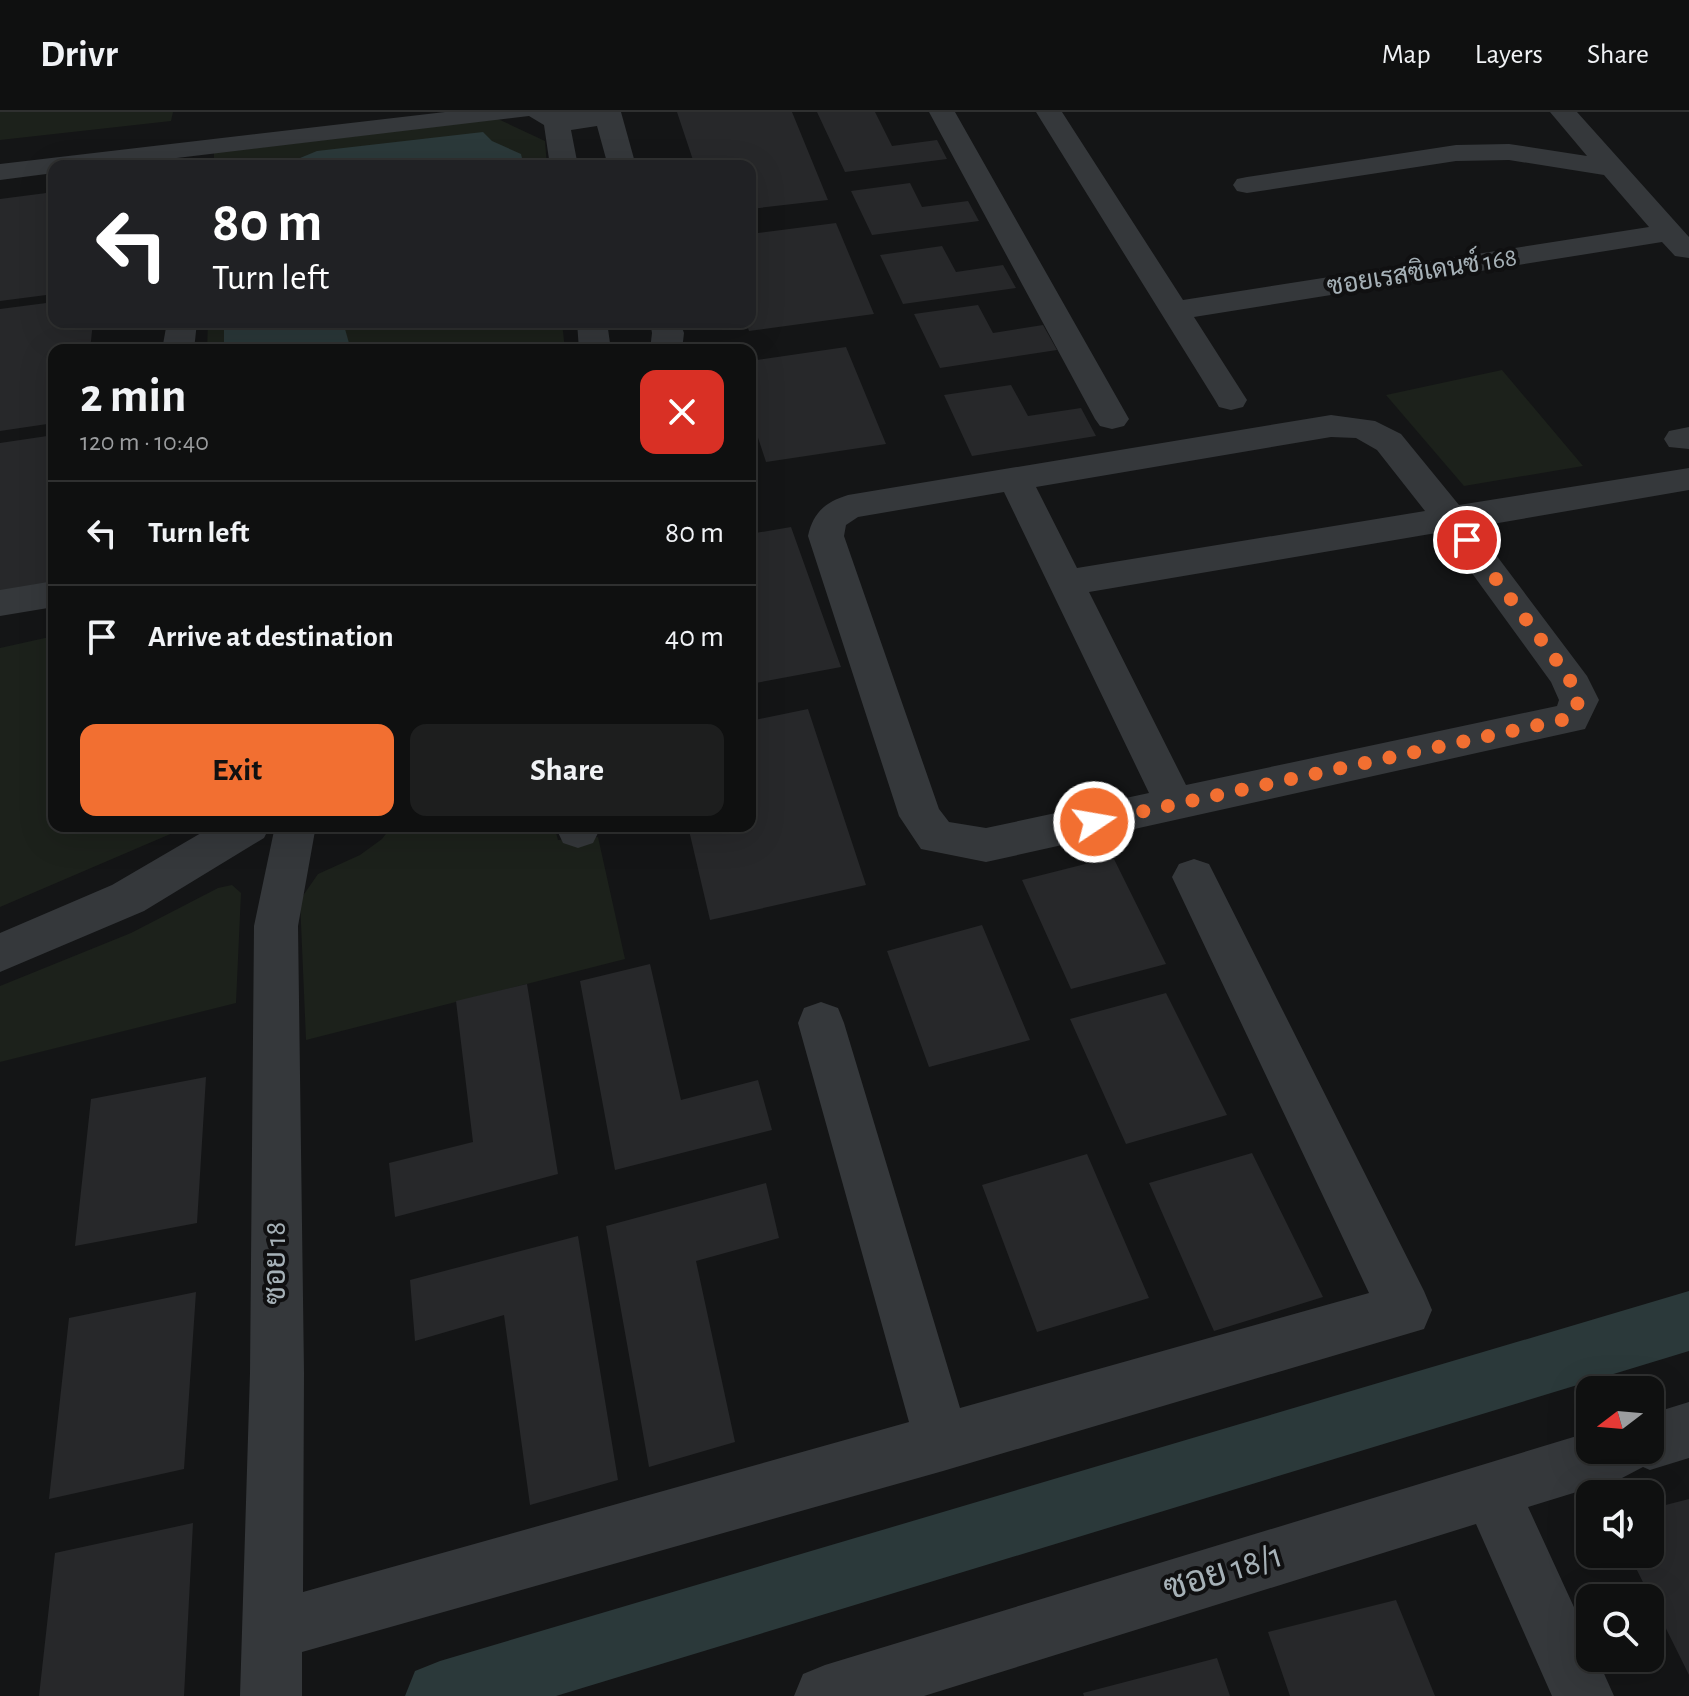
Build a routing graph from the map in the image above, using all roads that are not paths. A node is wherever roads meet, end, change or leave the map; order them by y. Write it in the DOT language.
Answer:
graph roads {
  1 [pos="351,112"];
  2 [pos="519,112"];
  3 [pos="608,112"];
  4 [pos="942,112"];
  5 [pos="1049,112"];
  6 [pos="1563,112"];
  7 [pos="547,116"];
  8 [pos="204,140"];
  9 [pos="0,153"];
  10 [pos="76,160"];
  11 [pos="562,160"];
  12 [pos="620,160"];
  13 [pos="48,164"];
  14 [pos="1614,168"];
  15 [pos="0,172"];
  16 [pos="1247,185"];
  17 [pos="1674,227"];
  18 [pos="1689,255"];
  19 [pos="1175,311"];
  20 [pos="1231,400"];
  21 [pos="1112,419"];
  22 [pos="1015,479"];
  23 [pos="1689,479"];
  24 [pos="1450,518"];
  25 [pos="1066,583"];
  26 [pos="48,595"];
  27 [pos="0,603"];
  28 [pos="1175,804"];
  29 [pos="274,832"];
  30 [pos="285,832"];
  31 [pos="1194,877"];
  32 [pos="0,953"];
  33 [pos="821,1023"];
  34 [pos="1689,1430"];
  35 [pos="1664,1438"];
  36 [pos="943,1443"];
  37 [pos="1576,1464"];
  38 [pos="1490,1489"];
  39 [pos="271,1667"];
  40 [pos="928,1681"];
  41 [pos="825,1696"];
  42 [pos="1583,1696"];
  1 -- 8 [label="street"];
  2 -- 8 [label="street"];
  3 -- 7 [label="street"];
  3 -- 12 [label="street"];
  4 -- 21 [label="street"];
  5 -- 19 [label="street"];
  6 -- 14 [label="street"];
  7 -- 11 [label="street"];
  8 -- 9 [label="street"];
  8 -- 10 [label="street"];
  13 -- 15 [label="street"];
  14 -- 16 [label="street"];
  14 -- 17 [label="street"];
  17 -- 18 [label="street"];
  17 -- 19 [label="street, ซอยเรสซิเดนซ์ 168"];
  19 -- 20 [label="street"];
  22 -- 24 [label="street"];
  22 -- 25 [label="street"];
  22 -- 28 [label="street"];
  23 -- 24 [label="street"];
  24 -- 25 [label="street"];
  24 -- 28 [label="street"];
  25 -- 28 [label="street"];
  26 -- 27 [label="street"];
  29 -- 32 [label="street"];
  30 -- 39 [label="street, ซอย 18"];
  31 -- 36 [label="street"];
  33 -- 36 [label="street"];
  34 -- 35 [label="street"];
  36 -- 39 [label="street"];
  37 -- 38 [label="street, ซอย 18/1"];
  38 -- 40 [label="street, ซอย 18/1"];
  38 -- 42 [label="street"];
  40 -- 41 [label="street, ซอย 18/1"];
}
